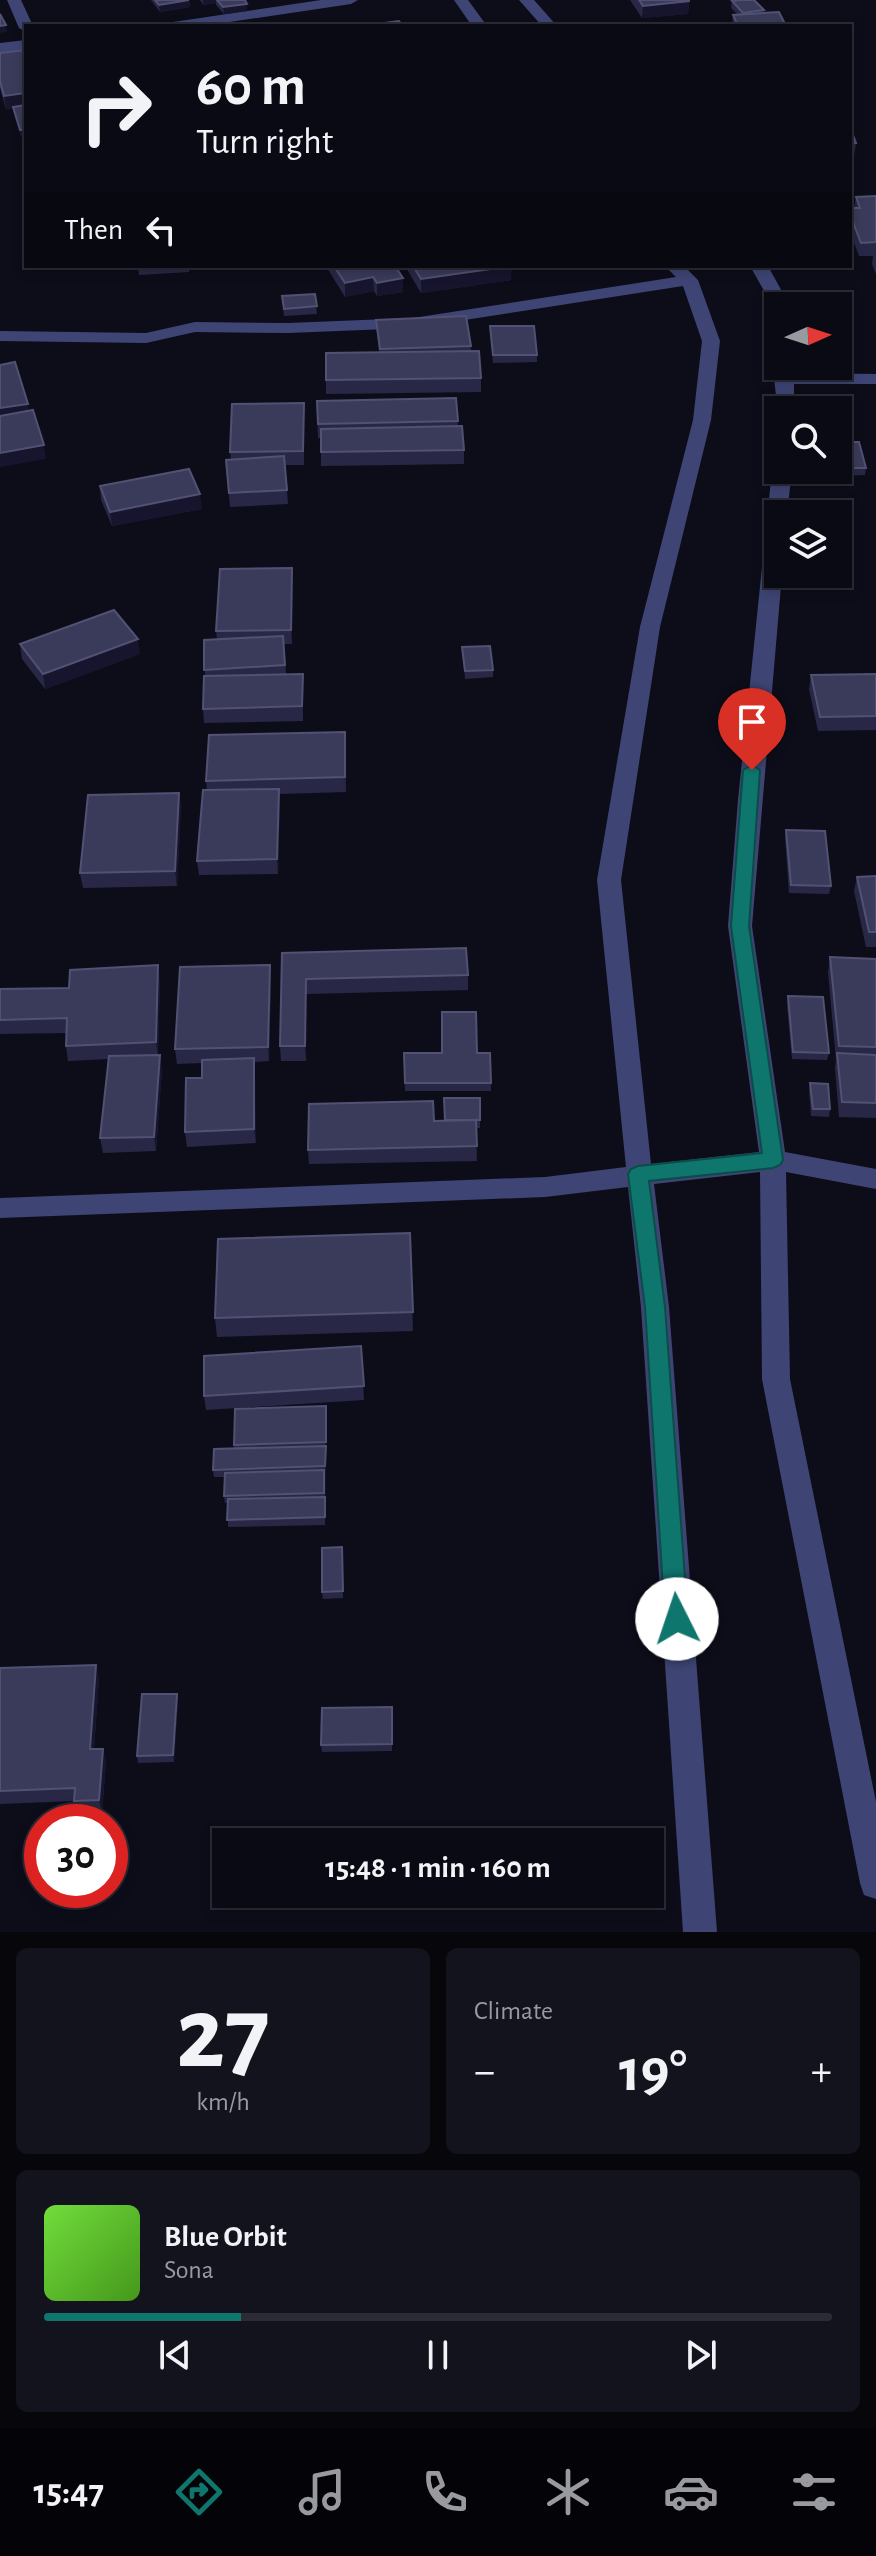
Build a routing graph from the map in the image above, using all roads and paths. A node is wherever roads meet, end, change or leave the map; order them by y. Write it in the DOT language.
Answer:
graph roads {
  1 [pos="14,0"];
  2 [pos="351,0"];
  3 [pos="461,0"];
  4 [pos="526,0"];
  5 [pos="24,24"];
  6 [pos="187,24"];
  7 [pos="479,24"];
  8 [pos="548,24"];
  9 [pos="24,45"];
  10 [pos="0,48"];
  11 [pos="760,268"];
  12 [pos="681,273"];
  13 [pos="773,292"];
  14 [pos="0,336"];
  15 [pos="852,377"];
  16 [pos="876,379"];
  17 [pos="781,484"];
  18 [pos="773,1160"];
  19 [pos="638,1174"];
  20 [pos="876,1179"];
  21 [pos="0,1208"];
  22 [pos="876,1883"];
  23 [pos="700,1932"];
  1 -- 5 [label="street"];
  2 -- 6 [label="street"];
  3 -- 7 [label="street"];
  4 -- 8 [label="street"];
  9 -- 10 [label="street"];
  11 -- 13 [label="street"];
  12 -- 14 [label="street"];
  12 -- 19 [label="street"];
  15 -- 16 [label="street"];
  17 -- 18 [label="street"];
  18 -- 19 [label="street"];
  18 -- 20 [label="street"];
  18 -- 22 [label="street"];
  19 -- 21 [label="street"];
  19 -- 23 [label="street"];
}
